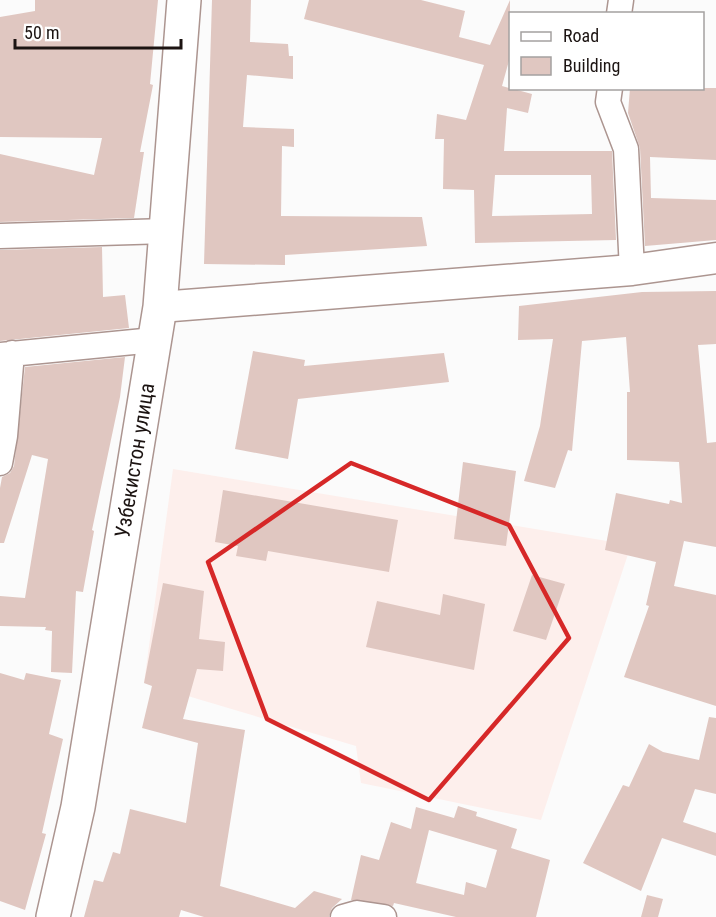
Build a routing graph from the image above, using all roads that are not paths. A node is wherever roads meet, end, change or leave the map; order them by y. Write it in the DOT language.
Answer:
graph roads {
  1 [pos="184,0"];
  2 [pos="610,90"];
  3 [pos="167,231"];
  4 [pos="0,236"];
  5 [pos="716,258"];
  6 [pos="632,270"];
  7 [pos="160,307"];
  8 [pos="154,340"];
  9 [pos="6,354"];
  10 [pos="0,463"];
  11 [pos="53,917"];
  12 [pos="343,917"];
  13 [pos="384,917"];
  1 -- 3 [label="main road, Узбекистон улица"];
  2 -- 6 [label="street"];
  3 -- 4 [label="street"];
  3 -- 7 [label="main road, Узбекистон улица"];
  5 -- 6 [label="street"];
  6 -- 7 [label="street"];
  7 -- 8 [label="main road, Узбекистон улица"];
  8 -- 9 [label="street"];
  8 -- 11 [label="main road, Узбекистон улица"];
  9 -- 10 [label="street"];
  12 -- 13 [label="street"];
}
